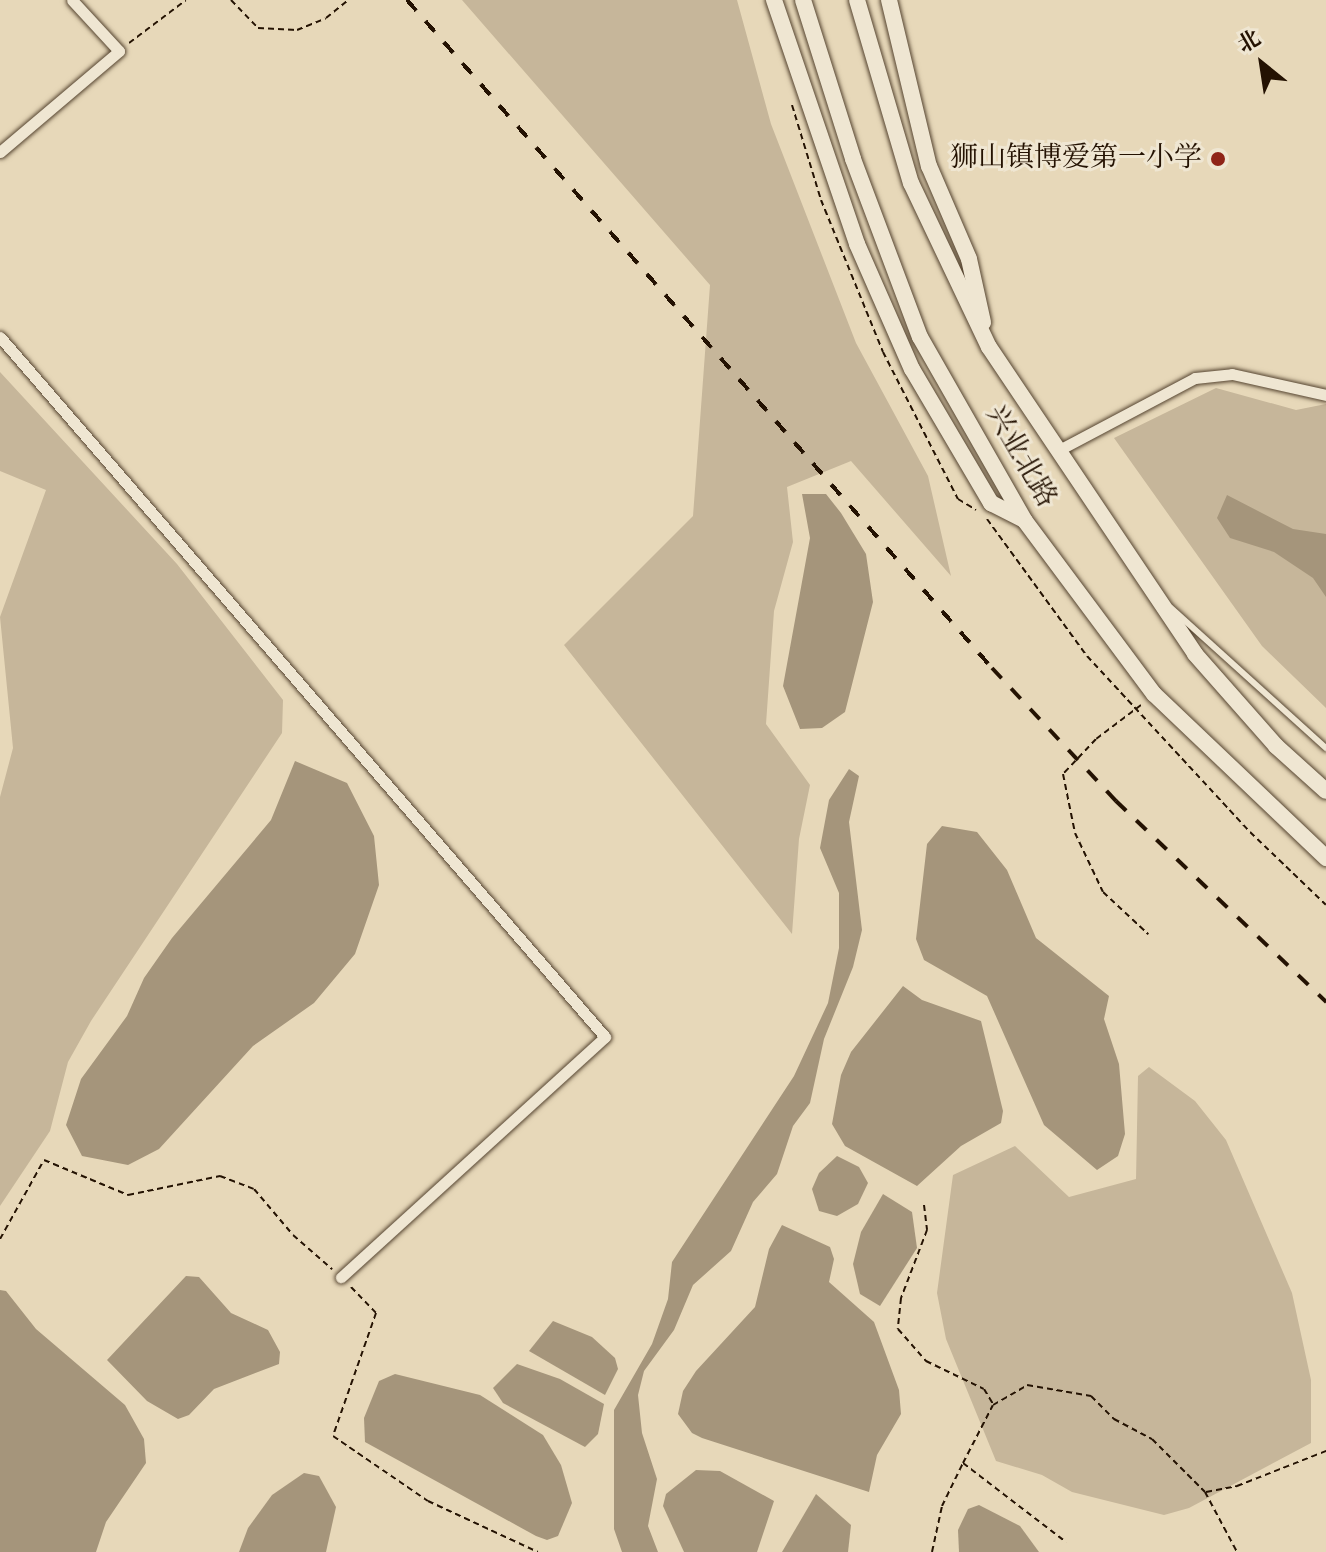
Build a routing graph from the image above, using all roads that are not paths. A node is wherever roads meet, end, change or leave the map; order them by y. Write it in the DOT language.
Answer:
graph roads {
  1 [pos="72,0"];
  2 [pos="774,0"];
  3 [pos="803,0"];
  4 [pos="857,0"];
  5 [pos="889,0"];
  6 [pos="0,152"];
  7 [pos="0,337"];
  8 [pos="989,347"];
  9 [pos="1326,395"];
  10 [pos="1057,451"];
  11 [pos="1025,521"];
  12 [pos="1144,583"];
  13 [pos="1326,748"];
  14 [pos="1326,791"];
  15 [pos="1326,858"];
  16 [pos="341,1277"];
  1 -- 6 [label="street"];
  2 -- 11 [label="main road"];
  3 -- 11 [label="main road, 兴业北路"];
  4 -- 8 [label="main road, 兴业北路"];
  5 -- 8 [label="main road"];
  7 -- 16 [label="street"];
  8 -- 10 [label="main road, 兴业北路"];
  9 -- 10 [label="street"];
  10 -- 12 [label="main road, 兴业北路"];
  11 -- 15 [label="main road, 兴业北路"];
  12 -- 13 [label="lane"];
  12 -- 14 [label="main road, 兴业北路"];
}
